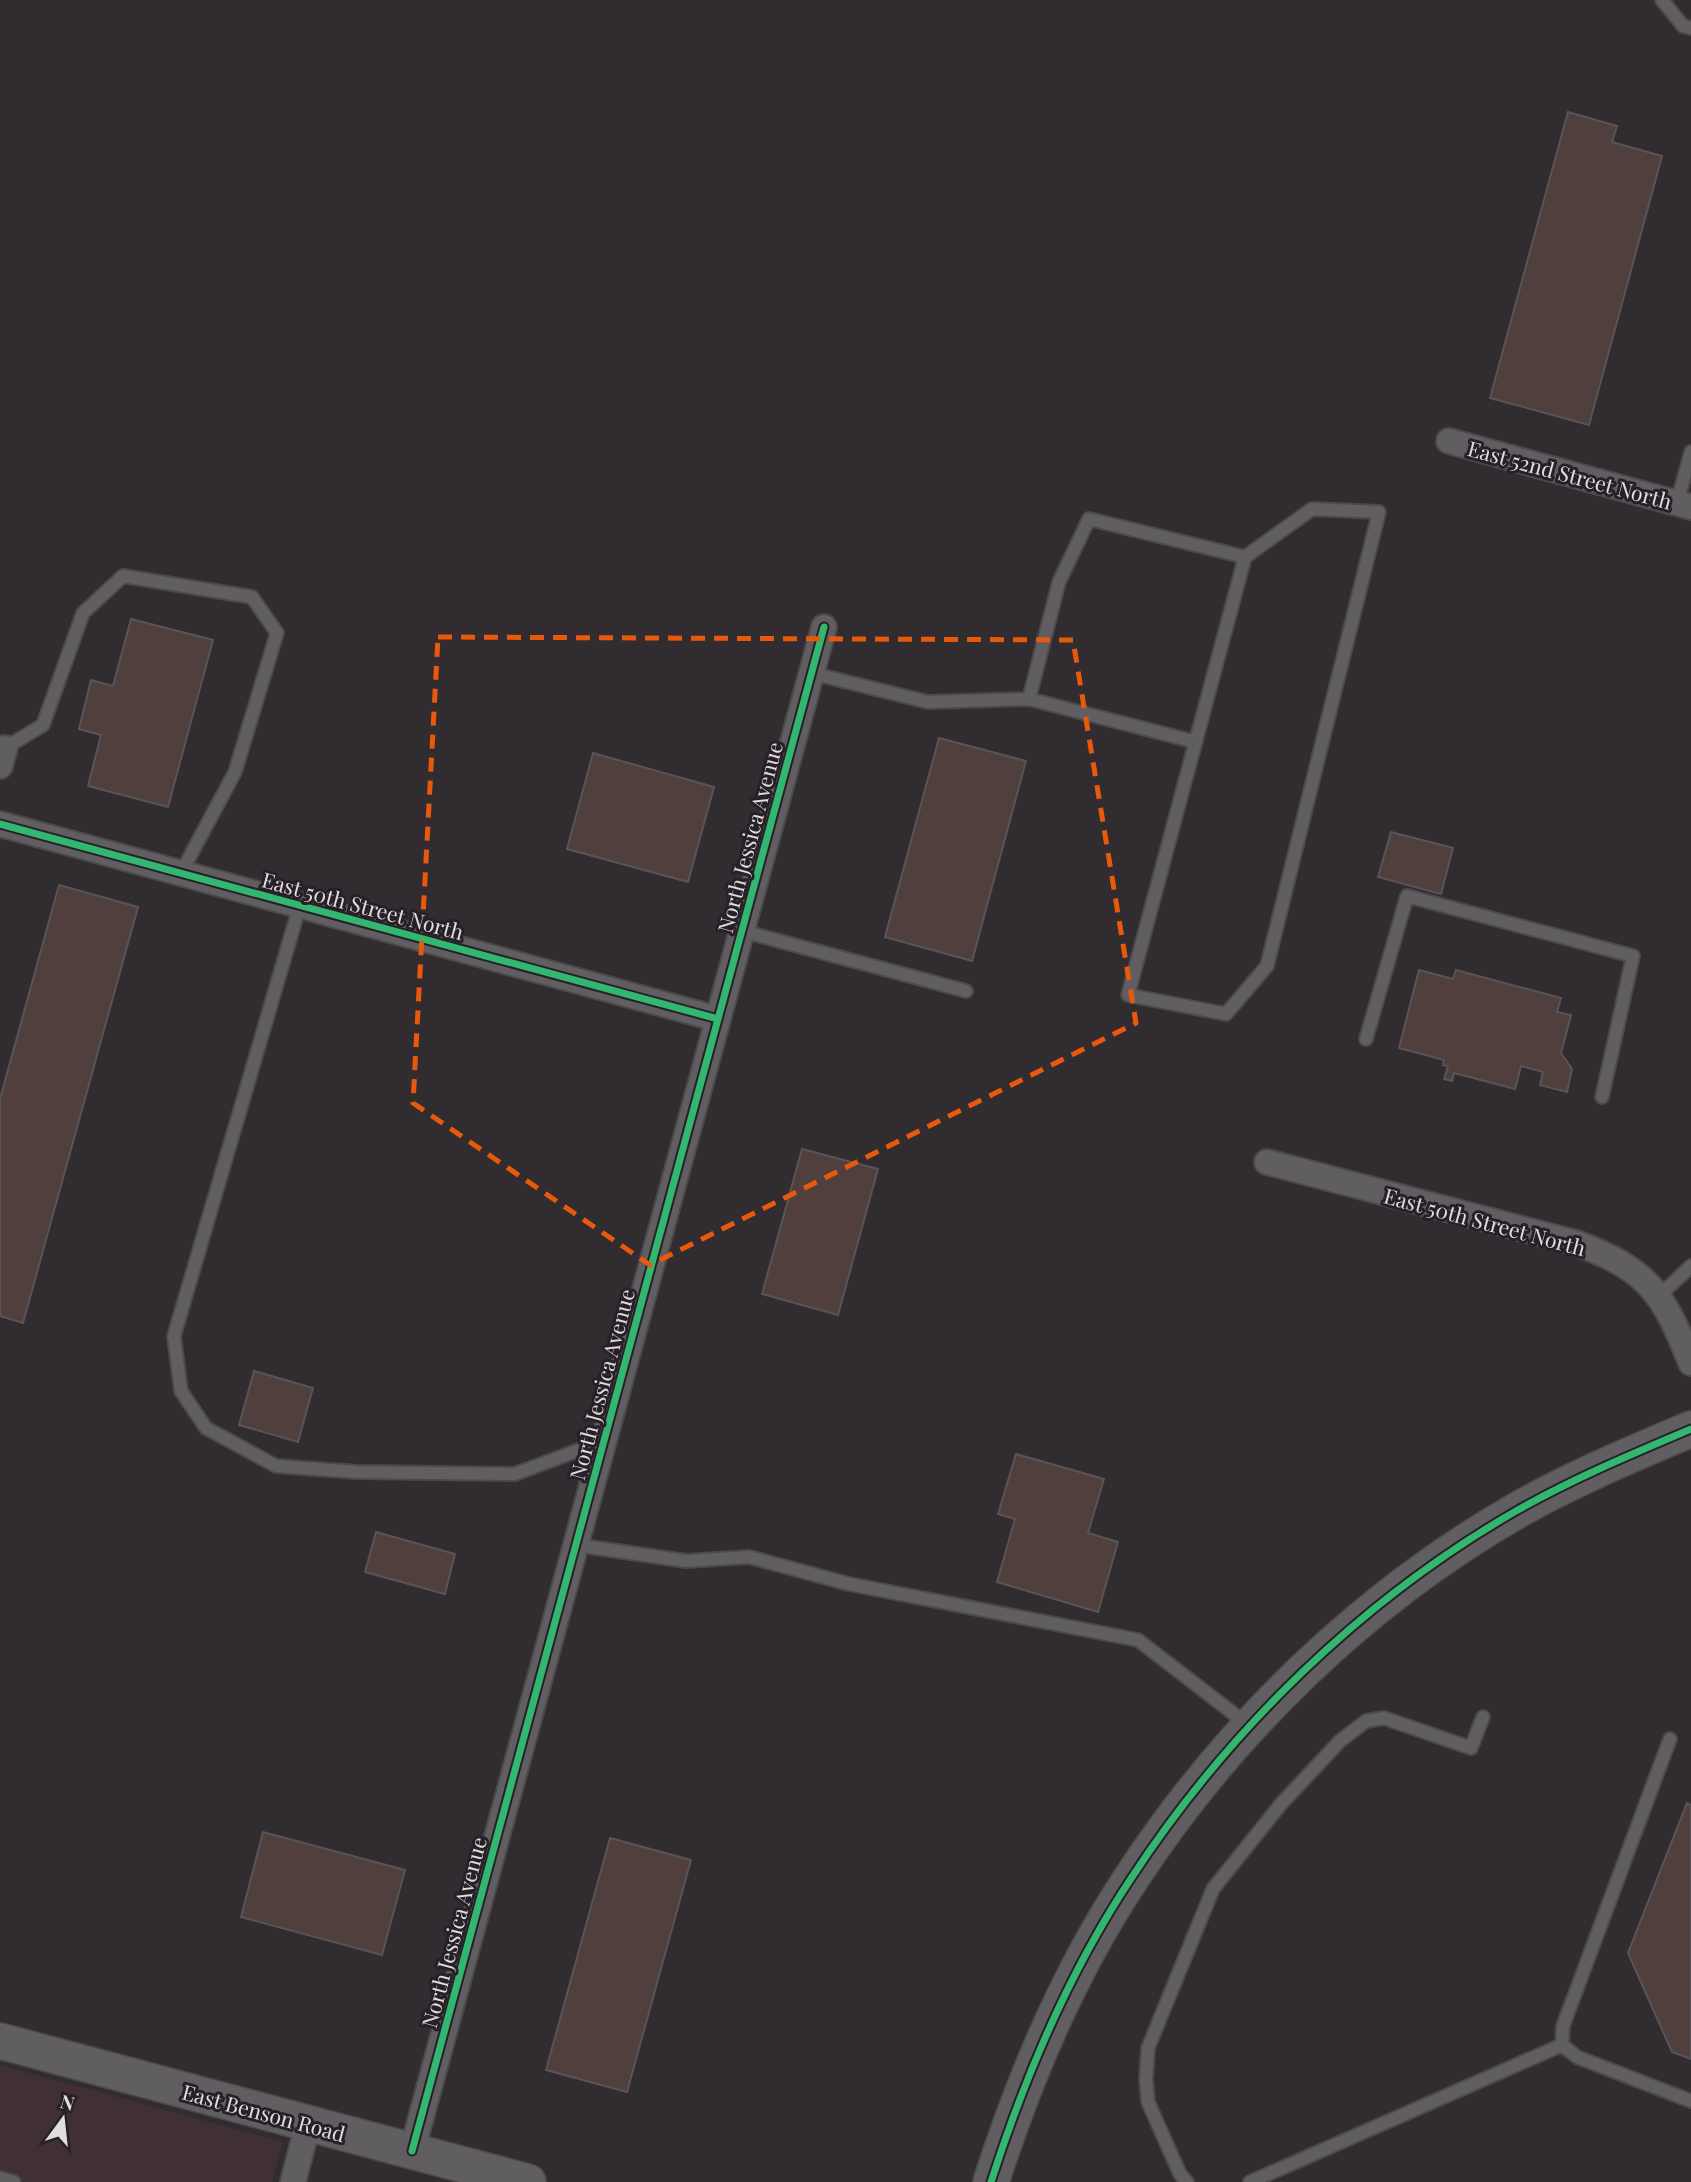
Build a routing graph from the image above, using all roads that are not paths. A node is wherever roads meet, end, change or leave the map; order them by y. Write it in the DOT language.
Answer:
graph roads {
  1 [pos="1662,0"];
  2 [pos="1691,28"];
  3 [pos="1449,442"];
  4 [pos="1691,452"];
  5 [pos="1684,505"];
  6 [pos="1245,557"];
  7 [pos="824,627"];
  8 [pos="811,673"];
  9 [pos="1028,699"];
  10 [pos="1196,742"];
  11 [pos="2,757"];
  12 [pos="0,824"];
  13 [pos="181,873"];
  14 [pos="300,905"];
  15 [pos="741,931"];
  16 [pos="966,991"];
  17 [pos="718,1019"];
  18 [pos="1366,1039"];
  19 [pos="1602,1097"];
  20 [pos="1267,1162"];
  21 [pos="1691,1266"];
  22 [pos="1659,1296"];
  23 [pos="1691,1363"];
  24 [pos="1691,1429"];
  25 [pos="604,1441"];
  26 [pos="576,1545"];
  27 [pos="1483,1717"];
  28 [pos="1250,1727"];
  29 [pos="1671,1739"];
  30 [pos="0,2041"];
  31 [pos="1562,2045"];
  32 [pos="1691,2101"];
  33 [pos="308,2124"];
  34 [pos="412,2151"];
  35 [pos="0,2178"];
  36 [pos="14,2182"];
  37 [pos="293,2182"];
  38 [pos="528,2182"];
  39 [pos="990,2182"];
  40 [pos="1187,2182"];
  41 [pos="1250,2182"];
  1 -- 2 [label="lane"];
  3 -- 5 [label="street, East 52nd Street North"];
  4 -- 5 [label="lane"];
  6 -- 9 [label="lane"];
  6 -- 10 [label="lane"];
  6 -- 10 [label="lane"];
  7 -- 8 [label="street, North Jessica Avenue"];
  8 -- 9 [label="lane"];
  8 -- 15 [label="street, North Jessica Avenue"];
  9 -- 10 [label="lane"];
  11 -- 13 [label="lane"];
  12 -- 13 [label="street, East 50th Street North"];
  13 -- 14 [label="street, East 50th Street North"];
  14 -- 17 [label="street, East 50th Street North"];
  14 -- 25 [label="lane"];
  15 -- 16 [label="lane"];
  15 -- 17 [label="street, North Jessica Avenue"];
  17 -- 25 [label="street, North Jessica Avenue"];
  18 -- 19 [label="lane"];
  20 -- 22 [label="street, East 50th Street North"];
  21 -- 22 [label="lane"];
  22 -- 23 [label="street, East 50th Street North"];
  24 -- 28 [label="street"];
  25 -- 26 [label="street, North Jessica Avenue"];
  26 -- 28 [label="lane"];
  26 -- 34 [label="street, North Jessica Avenue"];
  27 -- 40 [label="lane"];
  28 -- 39 [label="street"];
  29 -- 31 [label="lane"];
  30 -- 33 [label="street, East Benson Road"];
  31 -- 32 [label="lane"];
  31 -- 41 [label="lane"];
  33 -- 34 [label="street, East Benson Road"];
  33 -- 37 [label="street"];
  34 -- 38 [label="street, East Benson Road"];
  35 -- 36 [label="lane"];
}
